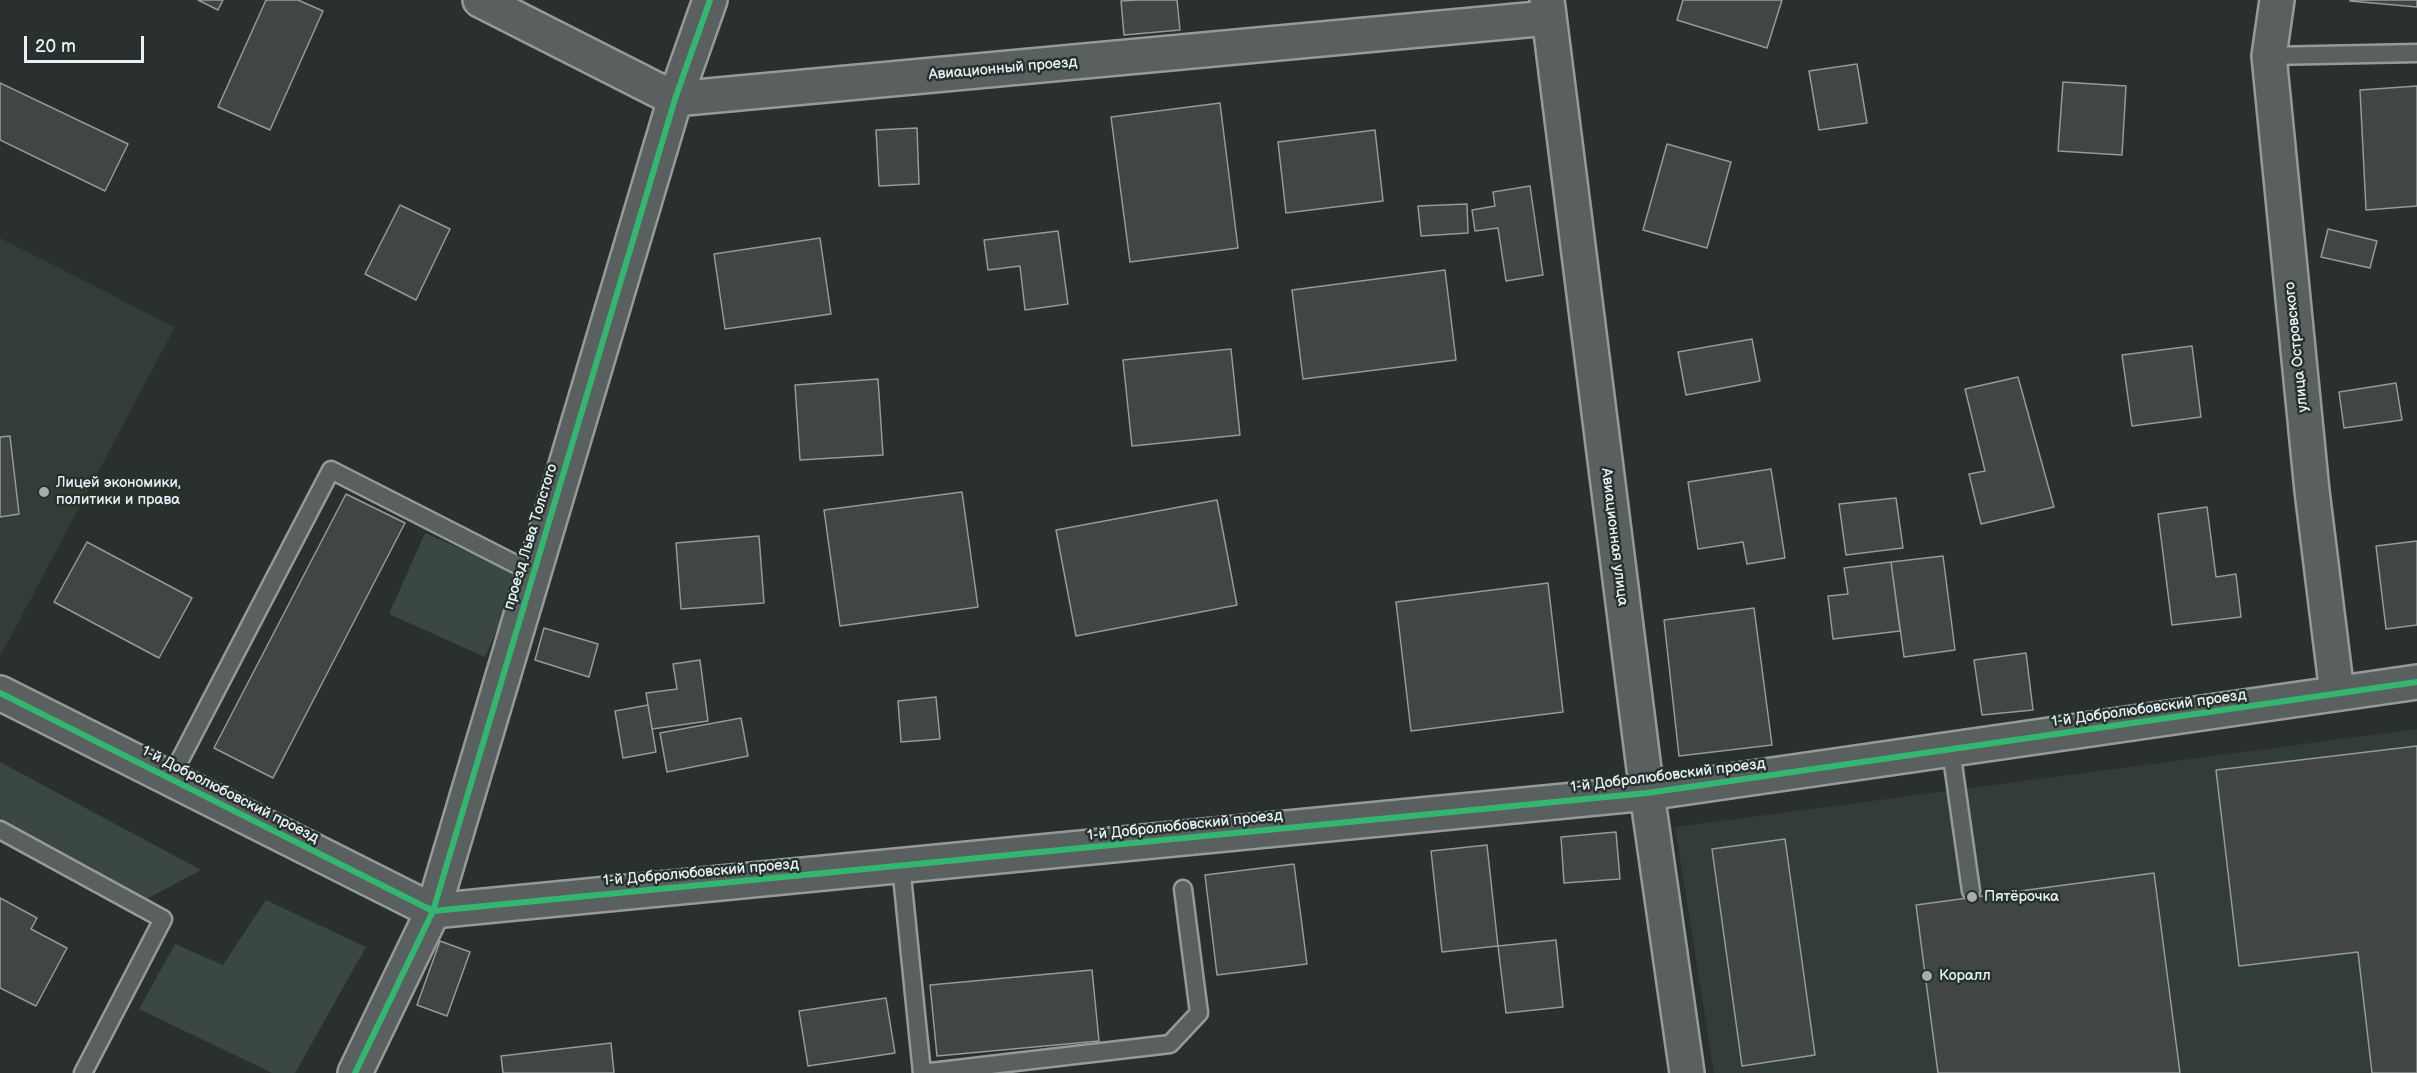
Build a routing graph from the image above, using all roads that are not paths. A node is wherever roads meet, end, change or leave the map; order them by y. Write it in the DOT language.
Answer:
graph roads {
  1 [pos="480,0"];
  2 [pos="710,0"];
  3 [pos="2277,0"];
  4 [pos="1547,9"];
  5 [pos="2417,53"];
  6 [pos="2269,56"];
  7 [pos="675,99"];
  8 [pos="533,573"];
  9 [pos="2417,682"];
  10 [pos="0,693"];
  11 [pos="2337,693"];
  12 [pos="1951,750"];
  13 [pos="170,779"];
  14 [pos="1647,793"];
  15 [pos="0,830"];
  16 [pos="901,866"];
  17 [pos="1183,889"];
  18 [pos="1971,891"];
  19 [pos="433,911"];
  20 [pos="83,1073"];
  21 [pos="355,1073"];
  22 [pos="1687,1073"];
  1 -- 7 [label="street"];
  2 -- 7 [label="street, проезд Льва Толстого"];
  3 -- 6 [label="street, улица Островского"];
  4 -- 7 [label="street, Авиационный проезд"];
  4 -- 14 [label="street, Авиационная улица"];
  5 -- 6 [label="lane"];
  6 -- 11 [label="street, улица Островского"];
  7 -- 8 [label="street, проезд Льва Толстого"];
  8 -- 13 [label="lane"];
  8 -- 19 [label="street, проезд Льва Толстого"];
  9 -- 11 [label="street, 1-й Добролюбовский проезд"];
  10 -- 13 [label="street, 1-й Добролюбовский проезд"];
  11 -- 12 [label="street, 1-й Добролюбовский проезд"];
  12 -- 14 [label="street, 1-й Добролюбовский проезд"];
  12 -- 18 [label="lane"];
  13 -- 19 [label="street, 1-й Добролюбовский проезд"];
  14 -- 16 [label="street, 1-й Добролюбовский проезд"];
  14 -- 22 [label="street, Авиационная улица"];
  15 -- 20 [label="lane"];
  16 -- 17 [label="lane"];
  16 -- 19 [label="street, 1-й Добролюбовский проезд"];
  19 -- 21 [label="street, проезд Льва Толстого"];
}
